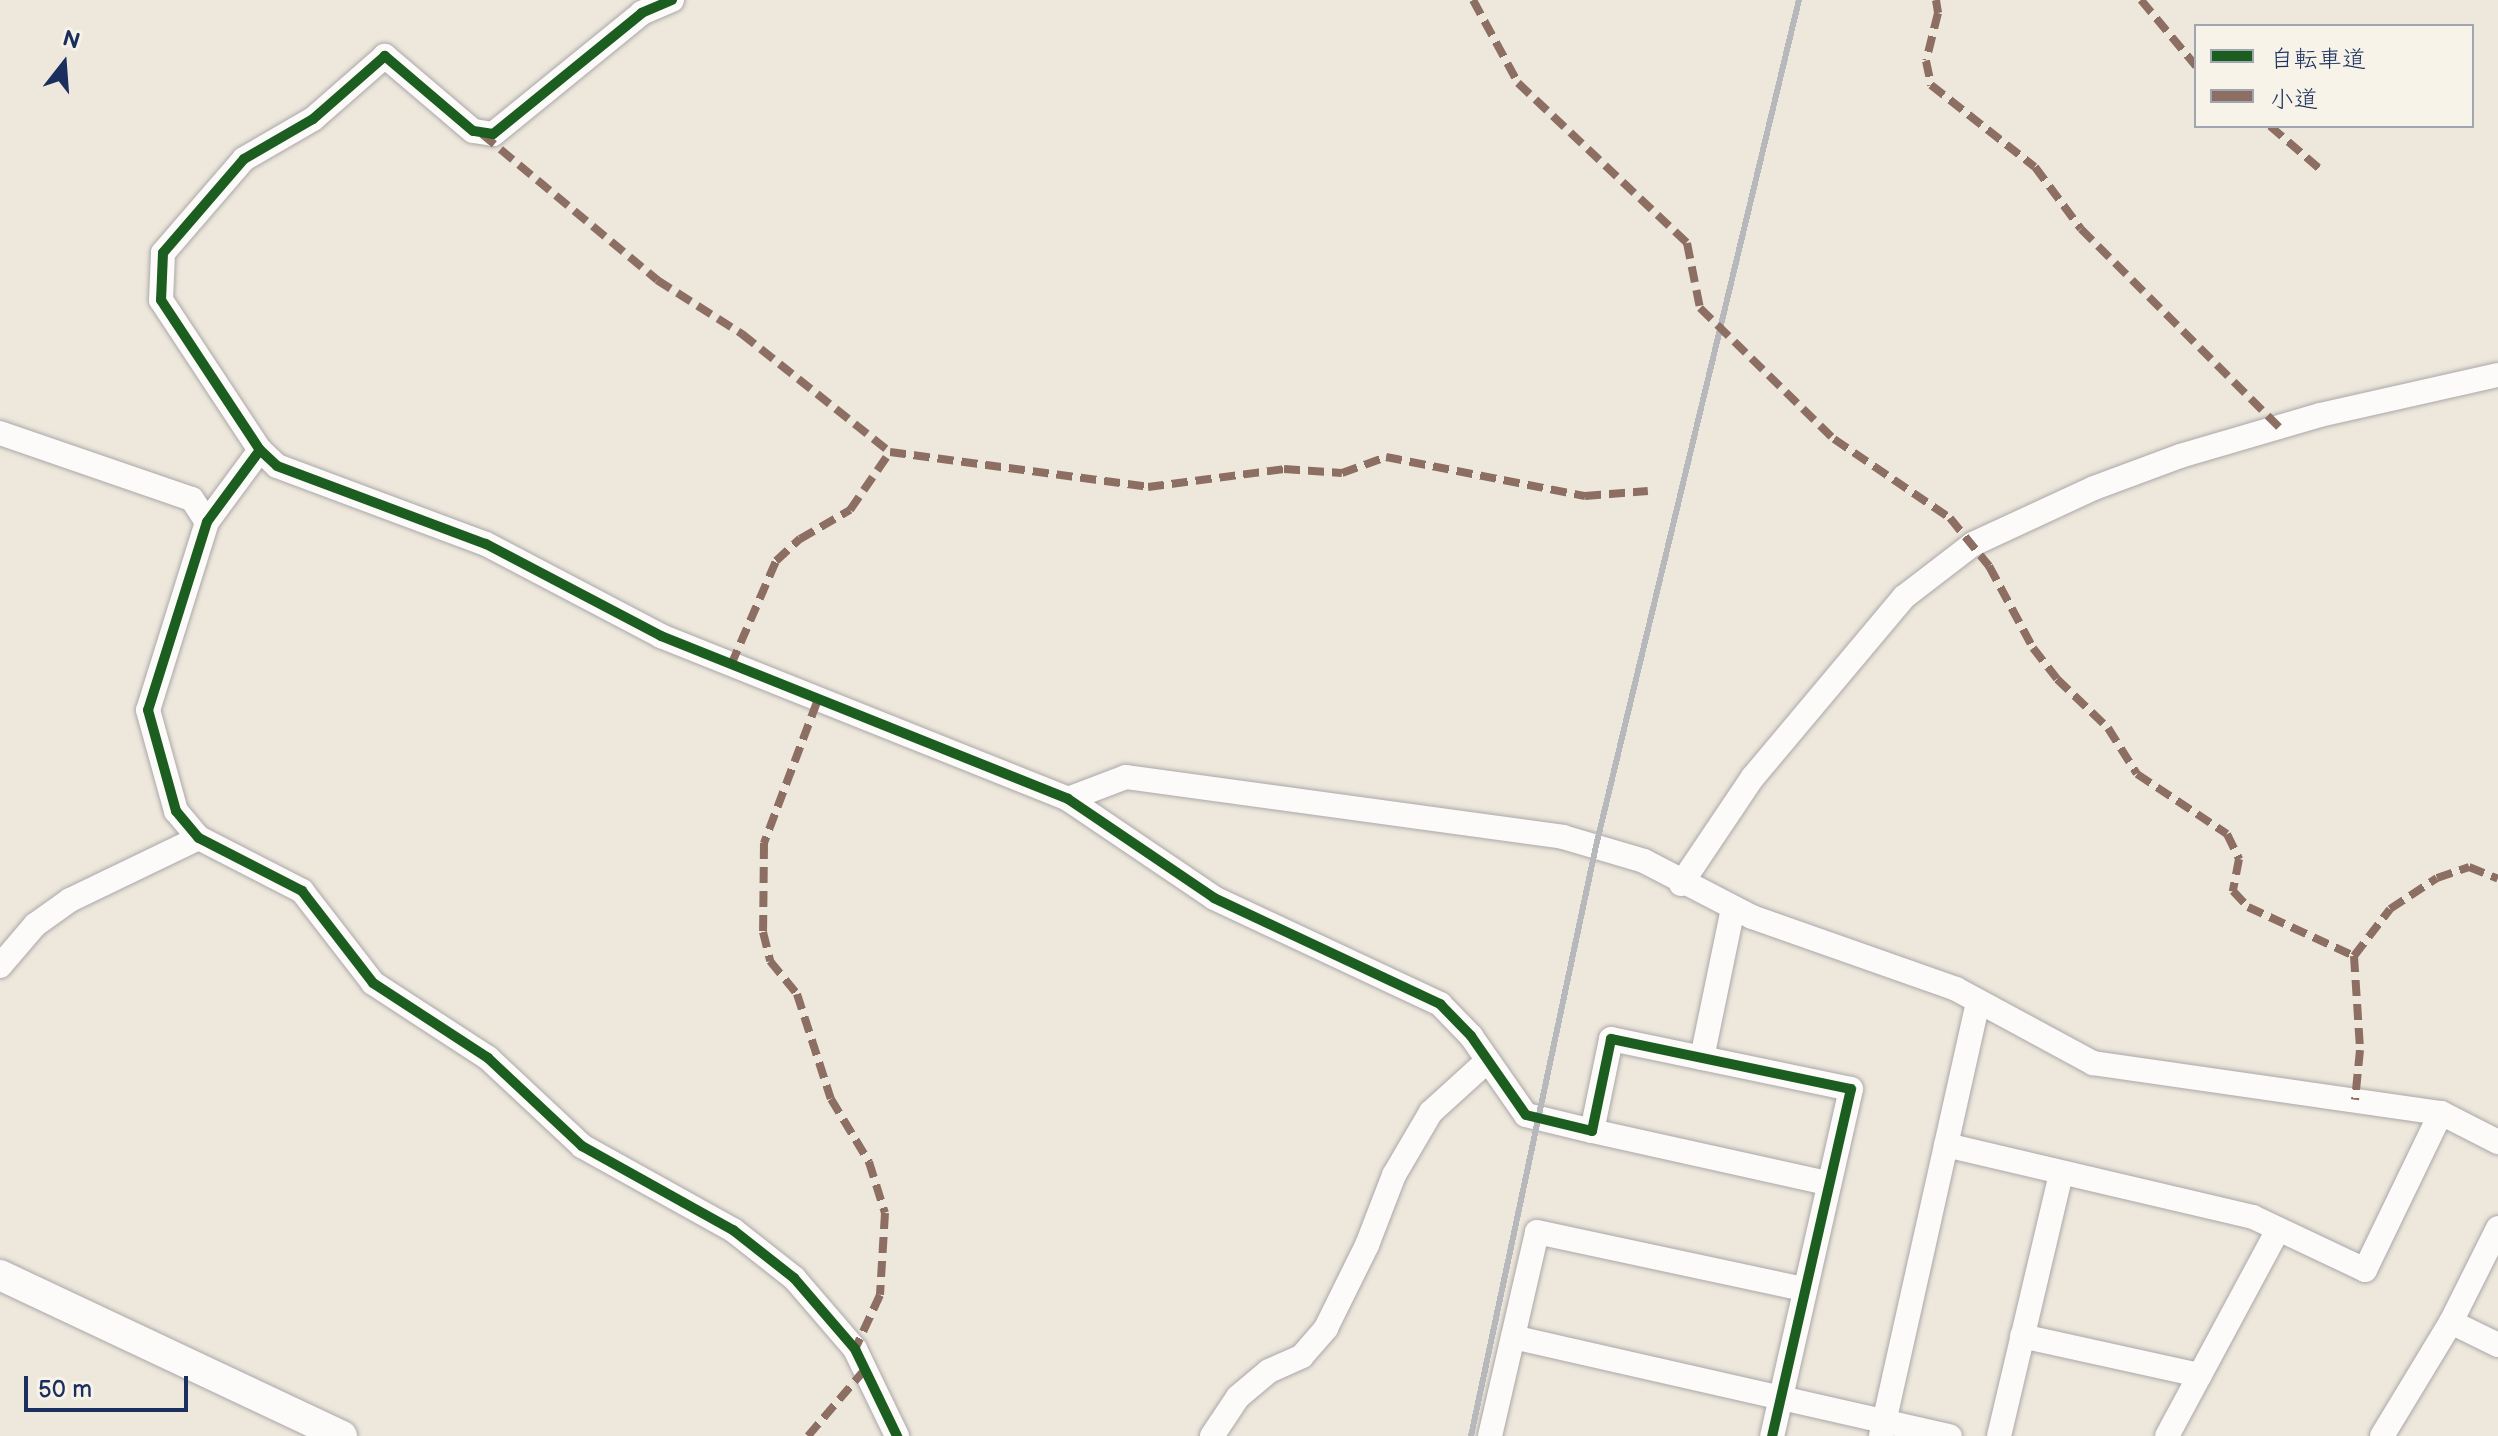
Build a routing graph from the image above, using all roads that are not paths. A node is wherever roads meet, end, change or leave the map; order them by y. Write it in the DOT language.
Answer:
graph roads {
  1 [pos="672,0"];
  2 [pos="2498,375"];
  3 [pos="0,433"];
  4 [pos="260,450"];
  5 [pos="207,522"];
  6 [pos="1068,799"];
  7 [pos="199,838"];
  8 [pos="1681,884"];
  9 [pos="1733,908"];
  10 [pos="0,966"];
  11 [pos="1978,1002"];
  12 [pos="1702,1058"];
  13 [pos="1487,1061"];
  14 [pos="2441,1113"];
  15 [pos="1592,1131"];
  16 [pos="2498,1142"];
  17 [pos="1946,1145"];
  18 [pos="2061,1174"];
  19 [pos="1826,1183"];
  20 [pos="2498,1228"];
  21 [pos="2277,1232"];
  22 [pos="0,1275"];
  23 [pos="1802,1289"];
  24 [pos="2451,1322"];
  25 [pos="2022,1336"];
  26 [pos="1513,1337"];
  27 [pos="2498,1345"];
  28 [pos="2200,1375"];
  29 [pos="1780,1398"];
  30 [pos="1883,1429"];
  31 [pos="342,1436"];
  32 [pos="897,1436"];
  33 [pos="1212,1436"];
  34 [pos="1490,1436"];
  35 [pos="1772,1436"];
  36 [pos="1950,1436"];
  37 [pos="1999,1436"];
  38 [pos="2167,1436"];
  39 [pos="2382,1436"];
  1 -- 4 [label="street"];
  2 -- 8 [label="street"];
  3 -- 5 [label="street"];
  4 -- 5 [label="street"];
  4 -- 6 [label="street"];
  5 -- 7 [label="street"];
  6 -- 8 [label="street"];
  6 -- 13 [label="street"];
  7 -- 10 [label="street"];
  7 -- 32 [label="street"];
  8 -- 9 [label="street"];
  9 -- 11 [label="street"];
  9 -- 12 [label="street"];
  11 -- 14 [label="street"];
  11 -- 17 [label="street"];
  12 -- 15 [label="street"];
  12 -- 19 [label="street"];
  13 -- 15 [label="street"];
  13 -- 33 [label="street"];
  14 -- 16 [label="street"];
  14 -- 21 [label="street"];
  15 -- 19 [label="street"];
  17 -- 18 [label="street"];
  17 -- 30 [label="street"];
  18 -- 21 [label="street"];
  18 -- 25 [label="street"];
  19 -- 23 [label="street"];
  20 -- 24 [label="street"];
  21 -- 28 [label="street"];
  22 -- 31 [label="main road"];
  23 -- 26 [label="street"];
  23 -- 29 [label="street"];
  24 -- 27 [label="street"];
  24 -- 39 [label="street"];
  25 -- 28 [label="street"];
  25 -- 37 [label="street"];
  26 -- 29 [label="street"];
  26 -- 34 [label="street"];
  28 -- 38 [label="street"];
  29 -- 30 [label="street"];
  29 -- 35 [label="street"];
  30 -- 36 [label="street"];
}
